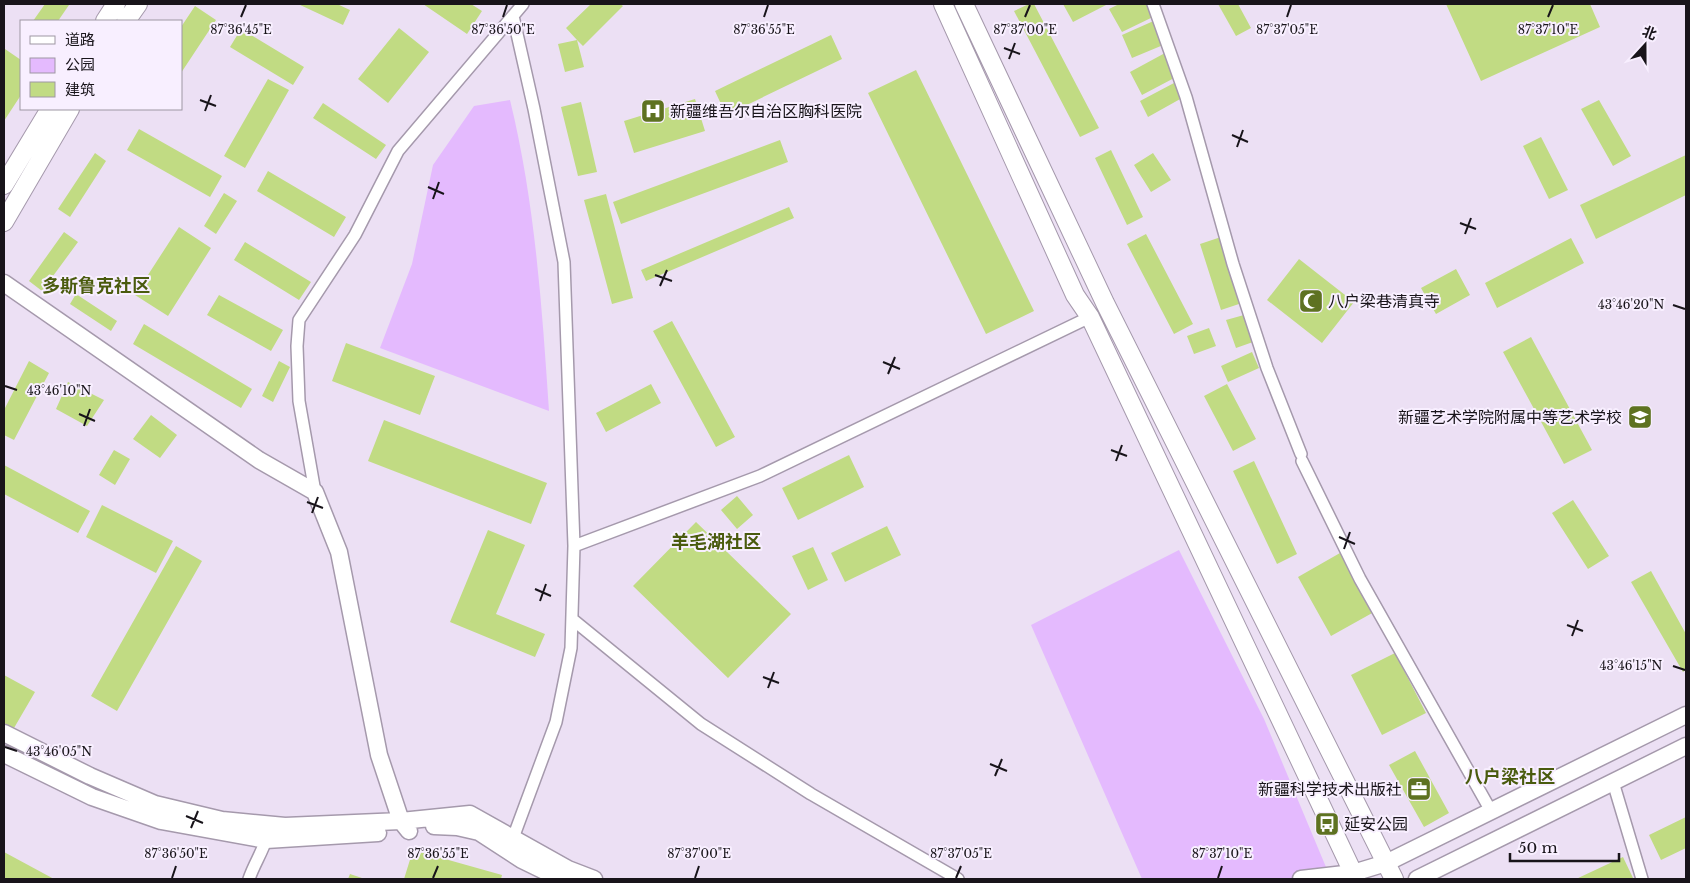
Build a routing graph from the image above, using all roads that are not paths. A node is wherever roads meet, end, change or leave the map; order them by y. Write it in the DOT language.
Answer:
graph roads {
  1 [pos="116,4"];
  2 [pos="138,4"];
  3 [pos="523,4"];
  4 [pos="944,4"];
  5 [pos="964,4"];
  6 [pos="1153,4"];
  7 [pos="513,16"];
  8 [pos="106,20"];
  9 [pos="127,20"];
  10 [pos="49,110"];
  11 [pos="69,110"];
  12 [pos="4,185"];
  13 [pos="4,222"];
  14 [pos="4,282"];
  15 [pos="1090,317"];
  16 [pos="315,492"];
  17 [pos="574,546"];
  18 [pos="572,618"];
  19 [pos="1686,715"];
  20 [pos="4,733"];
  21 [pos="1686,746"];
  22 [pos="4,754"];
  23 [pos="1613,782"];
  24 [pos="1491,812"];
  25 [pos="405,826"];
  26 [pos="513,838"];
  27 [pos="267,839"];
  28 [pos="1386,863"];
  29 [pos="535,874"];
  30 [pos="1355,876"];
  31 [pos="249,879"];
  32 [pos="561,879"];
  33 [pos="594,879"];
  34 [pos="958,879"];
  35 [pos="1301,879"];
  36 [pos="1394,879"];
  37 [pos="1417,879"];
  38 [pos="1642,879"];
  1 -- 8 [label="main road"];
  2 -- 9 [label="main road"];
  3 -- 7 [label="street"];
  4 -- 15 [label="main road"];
  5 -- 28 [label="main road"];
  6 -- 24 [label="street"];
  7 -- 16 [label="street"];
  7 -- 17 [label="street"];
  10 -- 12 [label="main road"];
  11 -- 13 [label="main road"];
  14 -- 16 [label="street"];
  15 -- 17 [label="street"];
  15 -- 30 [label="main road"];
  16 -- 25 [label="street"];
  17 -- 18 [label="street"];
  18 -- 26 [label="street"];
  18 -- 34 [label="street"];
  19 -- 24 [label="street"];
  20 -- 25 [label="street"];
  21 -- 23 [label="street"];
  22 -- 27 [label="street"];
  23 -- 37 [label="street"];
  23 -- 38 [label="street"];
  24 -- 28 [label="street"];
  25 -- 26 [label="street"];
  25 -- 27 [label="street"];
  25 -- 29 [label="street"];
  26 -- 33 [label="street"];
  27 -- 31 [label="street"];
  28 -- 30 [label="street"];
  28 -- 36 [label="main road"];
  29 -- 32 [label="street"];
  30 -- 35 [label="street"];
}
